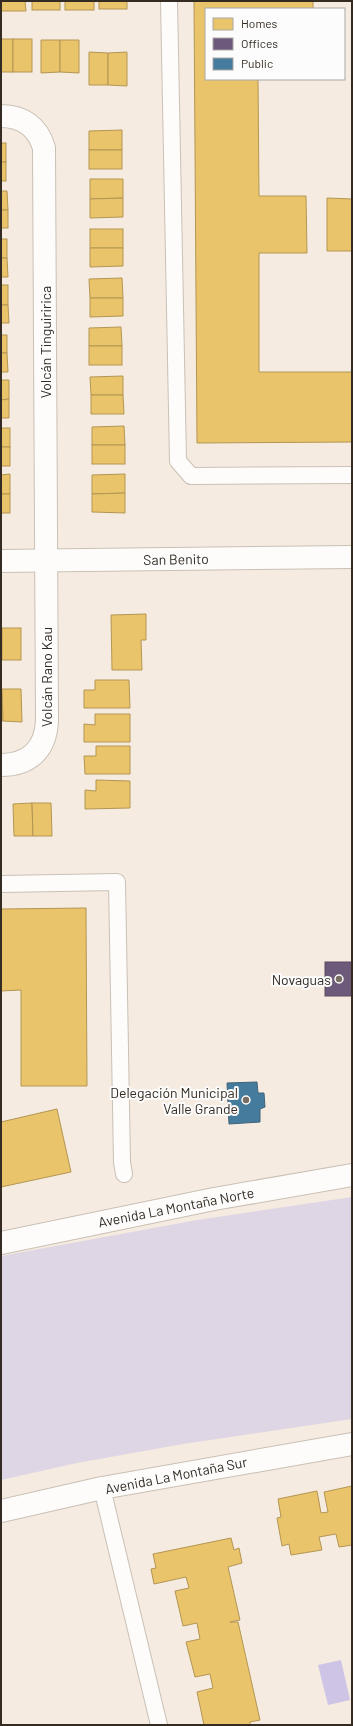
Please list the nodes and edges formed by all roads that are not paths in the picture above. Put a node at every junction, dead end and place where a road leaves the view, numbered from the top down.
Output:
1 (169, 1) edge
2 (1, 116) edge
3 (352, 475) edge
4 (352, 557) edge
5 (46, 560) junction
6 (1, 561) edge
7 (1, 765) edge
8 (1, 884) edge
9 (124, 1174) dead end
10 (352, 1175) edge
11 (1, 1243) edge
12 (352, 1444) edge
13 (102, 1488) junction
14 (1, 1511) edge
15 (159, 1725) edge

1 - 3 lane
2 - 5 street, Volcán Tinguiririca
4 - 5 street, San Benito
5 - 6 street, San Benito
5 - 7 street, Volcán Rano Kau
8 - 9 lane
10 - 11 street, Avenida La Montaña Norte
12 - 13 street, Avenida La Montaña Sur
13 - 14 street, Avenida La Montaña Sur
13 - 15 lane

